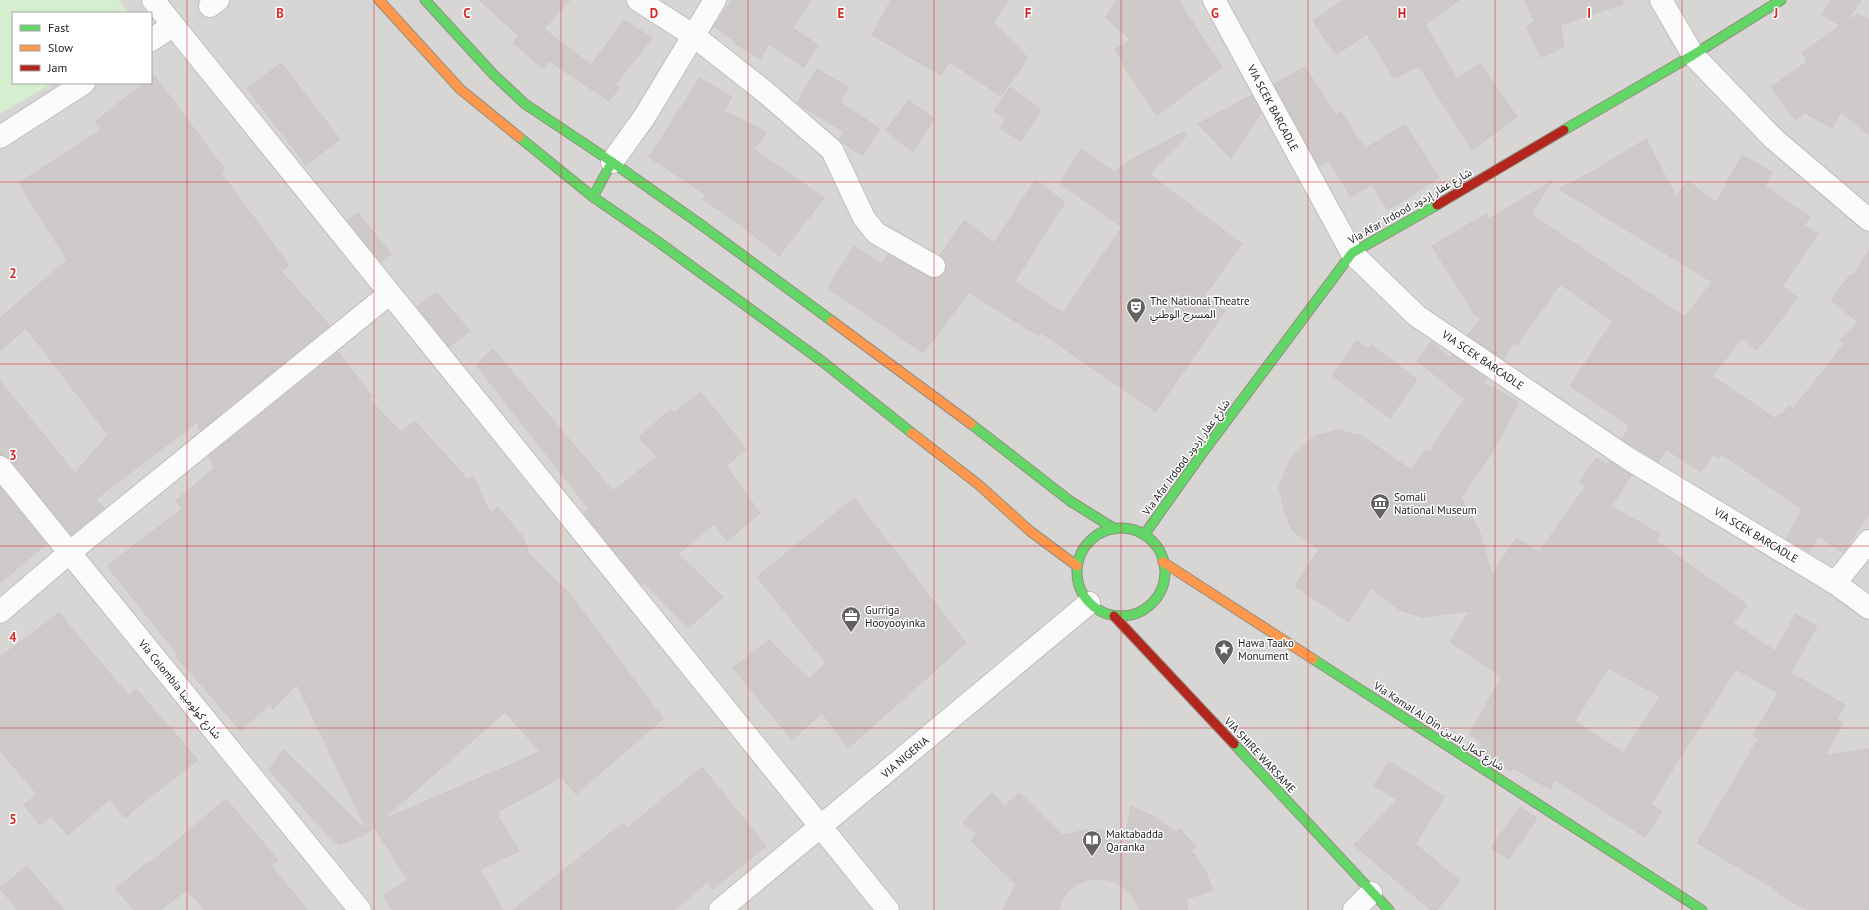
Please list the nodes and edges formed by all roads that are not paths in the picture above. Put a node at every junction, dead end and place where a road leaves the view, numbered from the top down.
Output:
1 (153, 0) edge
2 (379, 0) edge
3 (425, 0) edge
4 (638, 0) edge
5 (715, 0) edge
6 (1214, 0) edge
7 (1661, 0) edge
8 (1782, 0) edge
9 (172, 26) junction
10 (694, 36) junction
11 (152, 39) edge
12 (1693, 55) junction
13 (82, 84) edge
14 (0, 137) edge
15 (612, 162) junction
16 (593, 197) junction
17 (1869, 220) edge
18 (1352, 253) junction
19 (934, 266) dead end
20 (389, 294) junction
21 (0, 467) edge
22 (1115, 529) junction
23 (1144, 535) junction
24 (1869, 541) edge
25 (69, 553) junction
26 (1163, 562) junction
27 (1077, 566) junction
28 (1835, 583) junction
29 (1089, 603) junction
30 (1869, 608) edge
31 (0, 612) edge
32 (1114, 616) junction
33 (821, 827) junction
34 (1371, 892) junction
35 (360, 910) edge
36 (720, 910) edge
37 (888, 910) edge
38 (1354, 910) edge
39 (1389, 910) edge
40 (1702, 910) edge

1 - 9 street
2 - 16 main road
3 - 15 main road
4 - 10 street
5 - 10 street
6 - 18 street, VIA SCEK BARCADLE
7 - 12 street
8 - 12 main road, Via Afar Irdood شارع عفار إردود
9 - 11 street
9 - 20 street
10 - 15 street
10 - 19 street
12 - 17 street
12 - 18 main road, Via Afar Irdood شارع عفار إردود
13 - 14 street
15 - 16 main road
15 - 22 main road
16 - 27 main road
18 - 23 main road, Via Afar Irdood شارع عفار إردود
18 - 28 street, VIA SCEK BARCADLE
20 - 25 street
20 - 33 street
21 - 25 street, Via Colombia شارع كولومبيا
22 - 23 main road
22 - 27 main road
23 - 26 main road
24 - 28 street
25 - 31 street
25 - 35 street, Via Colombia شارع كولومبيا
26 - 32 main road
26 - 40 main road, Via Kamal Al Din شارع كمال الدين
27 - 29 main road
28 - 30 street, VIA SCEK BARCADLE
29 - 32 main road
29 - 33 street, VIA NIGERIA
32 - 34 main road, VIA SHIRE WARSAME
33 - 36 street, VIA NIGERIA
33 - 37 street
34 - 38 street
34 - 39 main road, VIA SHIRE WARSAME

